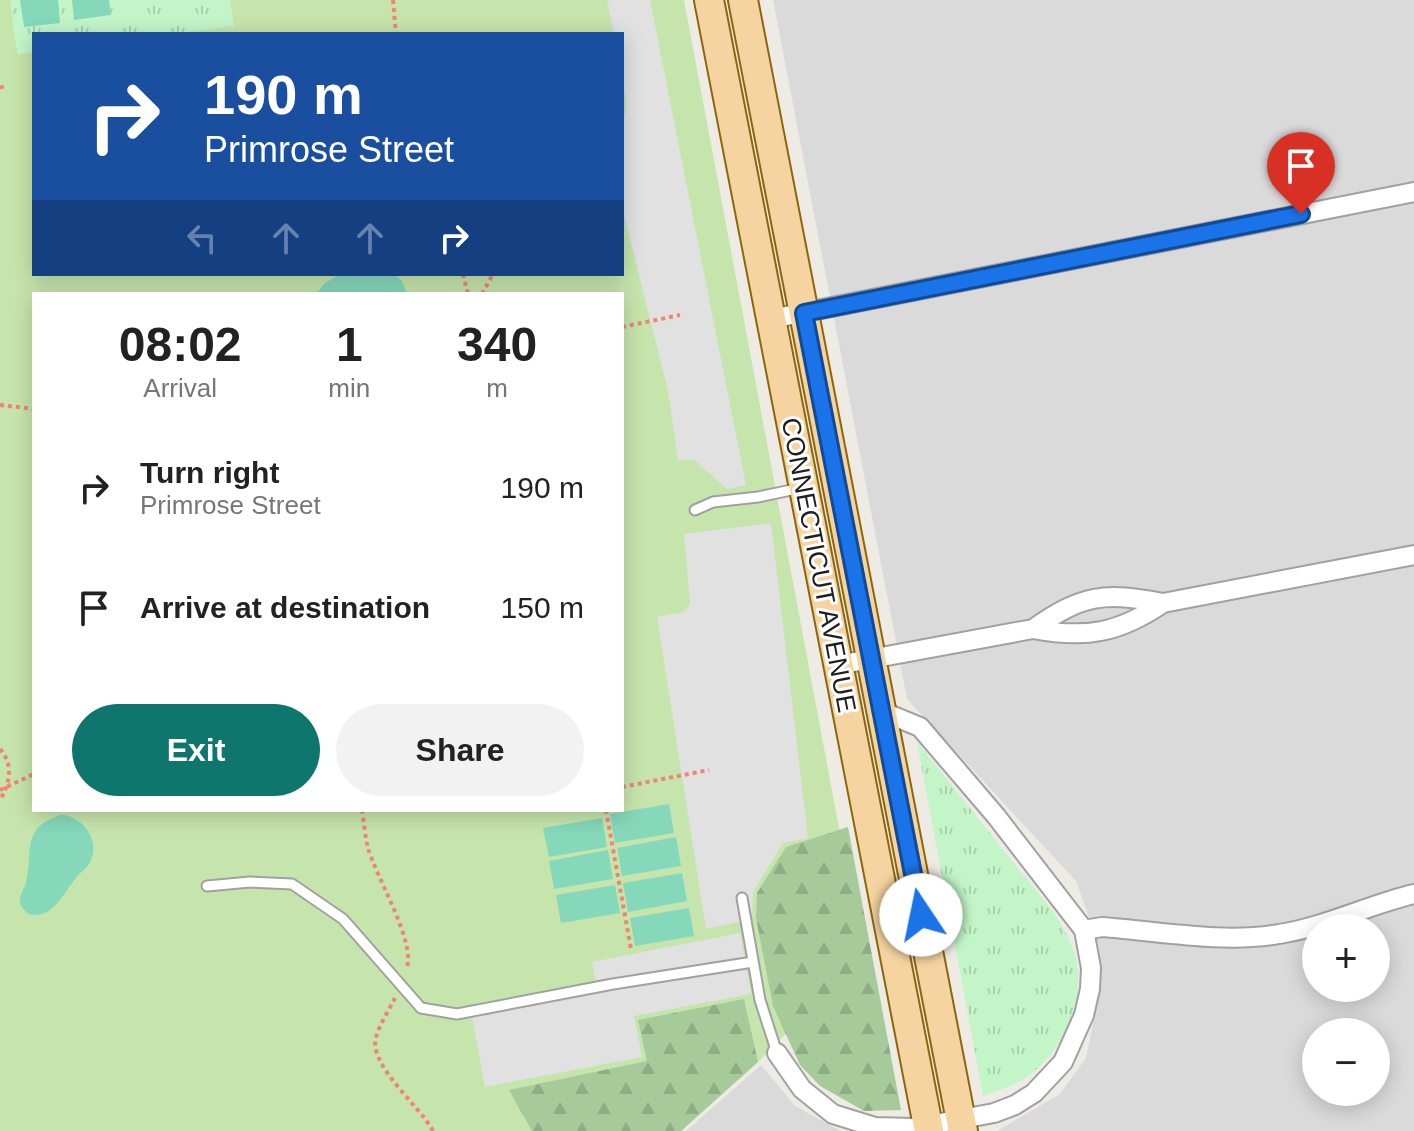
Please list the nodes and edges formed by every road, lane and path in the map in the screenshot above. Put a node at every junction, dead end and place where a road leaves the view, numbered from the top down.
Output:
1 (393, 0) edge
2 (709, 0) edge
3 (743, 0) edge
4 (396, 32) edge
5 (1414, 192) edge
6 (804, 313) junction
7 (680, 315) dead end
8 (771, 319) junction
9 (624, 327) edge
10 (0, 405) edge
11 (32, 409) edge
12 (804, 488) junction
13 (695, 510) dead end
14 (1414, 555) edge
15 (1163, 603) junction
16 (1033, 629) junction
17 (871, 659) junction
18 (838, 665) junction
19 (881, 711) junction
20 (0, 749) edge
21 (709, 770) dead end
22 (32, 775) edge
23 (624, 787) edge
24 (7, 788) junction
25 (0, 790) edge
26 (0, 800) edge
27 (606, 812) edge
28 (207, 886) dead end
29 (1414, 894) edge
30 (742, 898) dead end
31 (1084, 930) junction
32 (631, 949) dead end
33 (753, 962) junction
34 (777, 1053) joint
35 (946, 1126) edge

1 - 4 path
2 - 8 main road, CONNECTICUT AVENUE
3 - 6 main road, CONNECTICUT AVENUE
5 - 6 street
6 - 8 street
6 - 17 main road, CONNECTICUT AVENUE
7 - 9 path
8 - 12 main road, CONNECTICUT AVENUE
10 - 11 path
12 - 13 lane
12 - 18 main road, CONNECTICUT AVENUE
14 - 15 street
15 - 16 street
15 - 16 street
16 - 17 street
17 - 18 street
17 - 19 main road, CONNECTICUT AVENUE
18 - 35 main road, CONNECTICUT AVENUE
19 - 31 street
19 - 35 main road, CONNECTICUT AVENUE
20 - 24 path
21 - 23 path
22 - 24 path
24 - 25 path
24 - 26 path
27 - 32 path
28 - 33 lane
29 - 31 street
30 - 33 lane
31 - 35 street
33 - 34 lane
34 - 35 street

